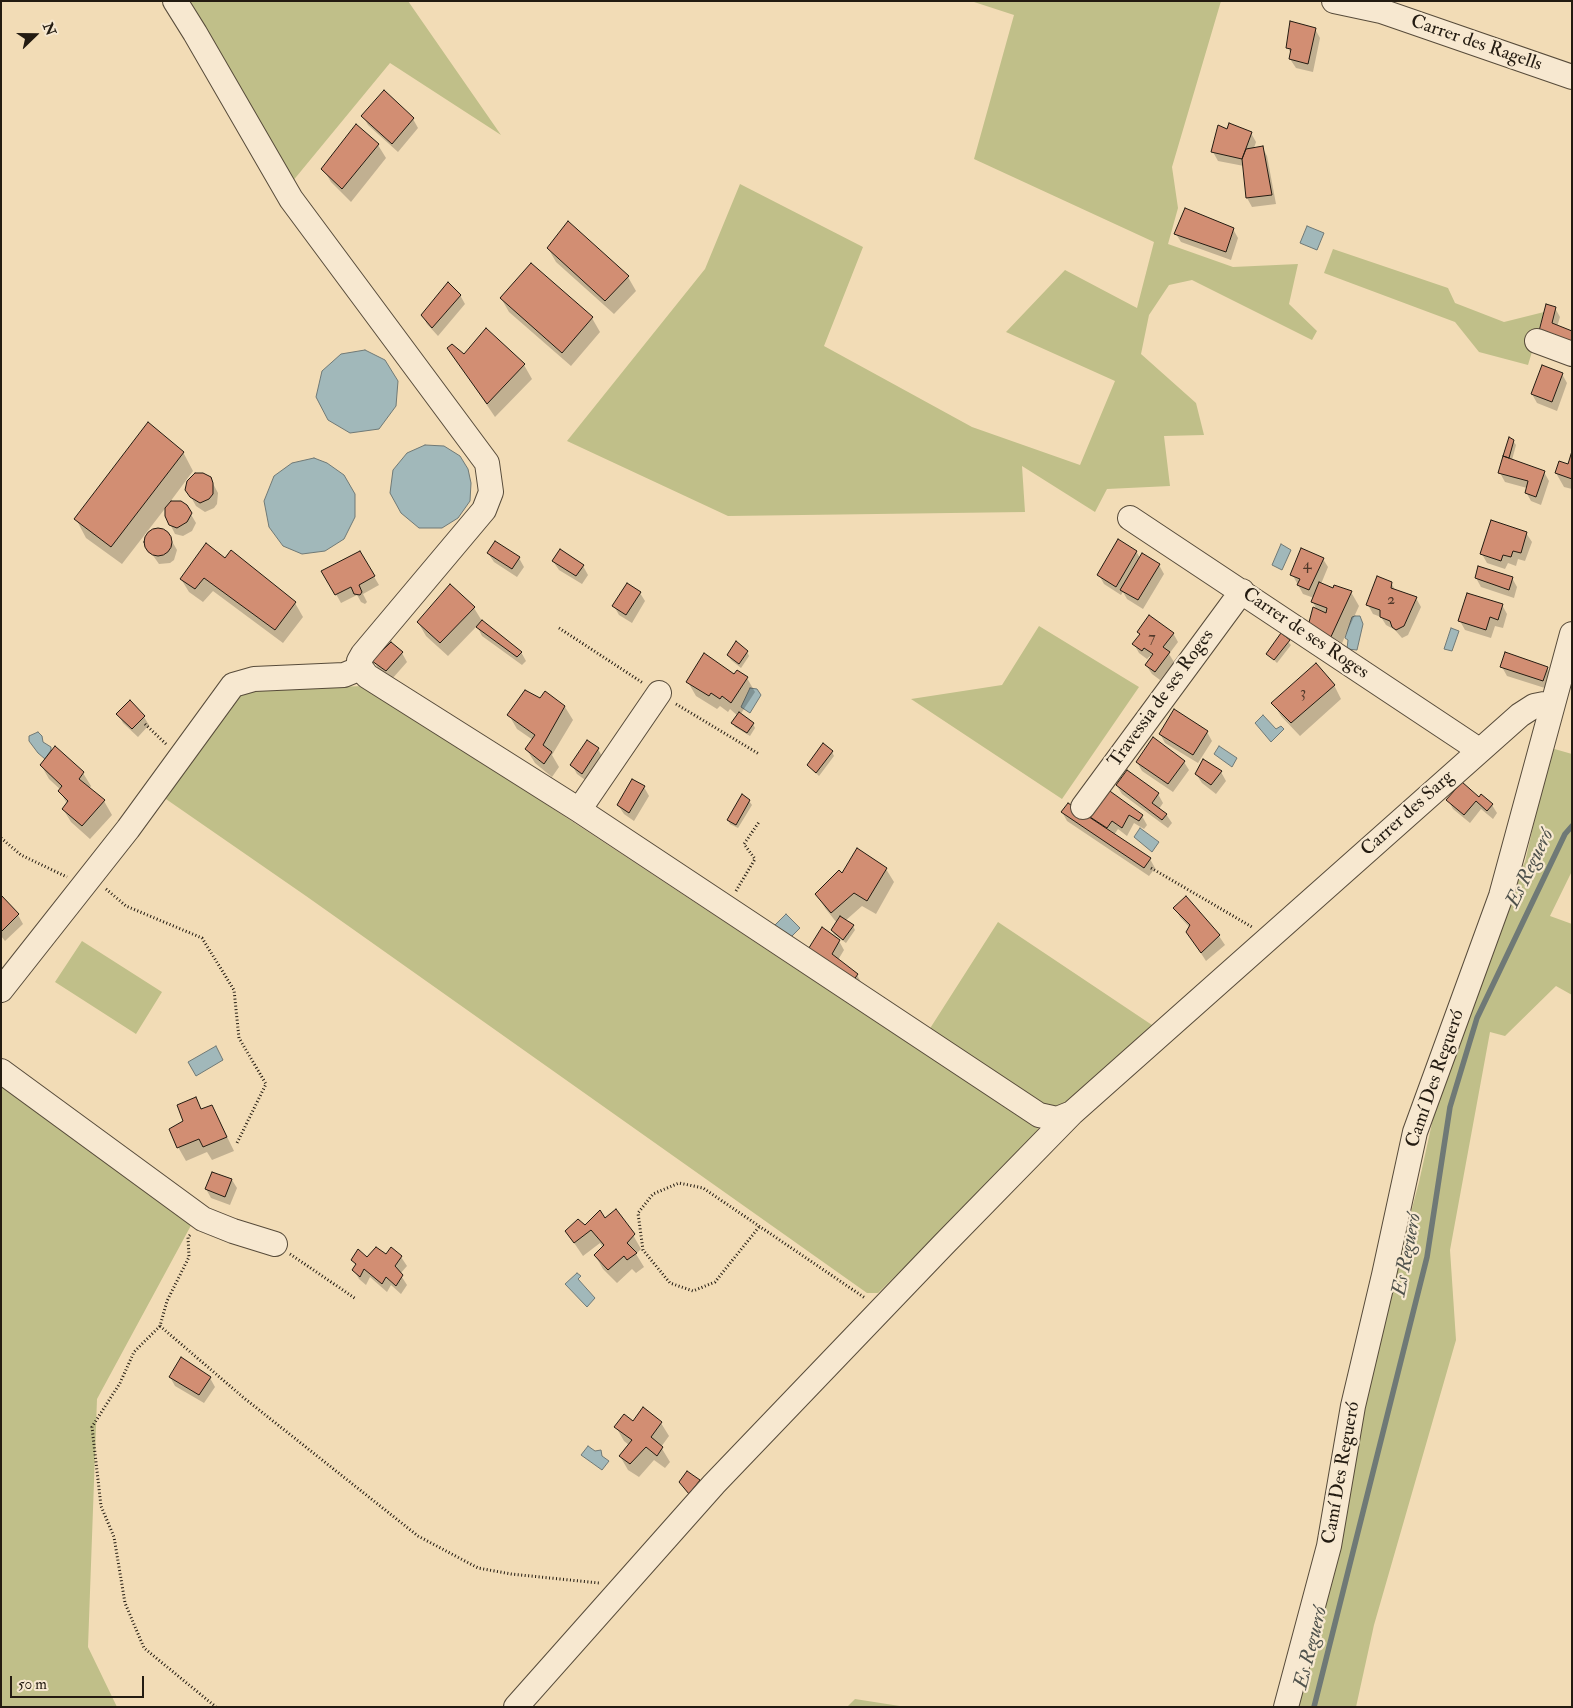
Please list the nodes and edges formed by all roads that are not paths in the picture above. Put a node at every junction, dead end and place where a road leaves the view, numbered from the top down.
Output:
1 (174, 1) edge
2 (1334, 1) edge
3 (1572, 78) edge
4 (1537, 341) dead end
5 (1572, 354) edge
6 (1130, 518) dead end
7 (1242, 591) junction
8 (1572, 634) edge
9 (361, 668) junction
10 (659, 693) dead end
11 (1552, 705) junction
12 (1479, 750) junction
13 (1082, 807) dead end
14 (579, 810) junction
15 (1, 990) edge
16 (1, 1071) edge
17 (1072, 1113) junction
18 (275, 1244) road end
19 (516, 1707) edge
20 (1286, 1707) edge

1 - 9 street
2 - 3 street, Carrer des Ragells
4 - 5 street
6 - 7 street, Carrer de ses Roges
7 - 12 street, Carrer de ses Roges
7 - 13 street, Travessia de ses Roges
8 - 11 street, Camí Des Regueró
9 - 14 street
9 - 15 street
10 - 14 street
11 - 12 street, Carrer des Sarg
11 - 20 street, Camí Des Regueró
12 - 17 street, Carrer des Sarg
14 - 17 street
16 - 18 street
17 - 19 street, Carrer des Sarg

